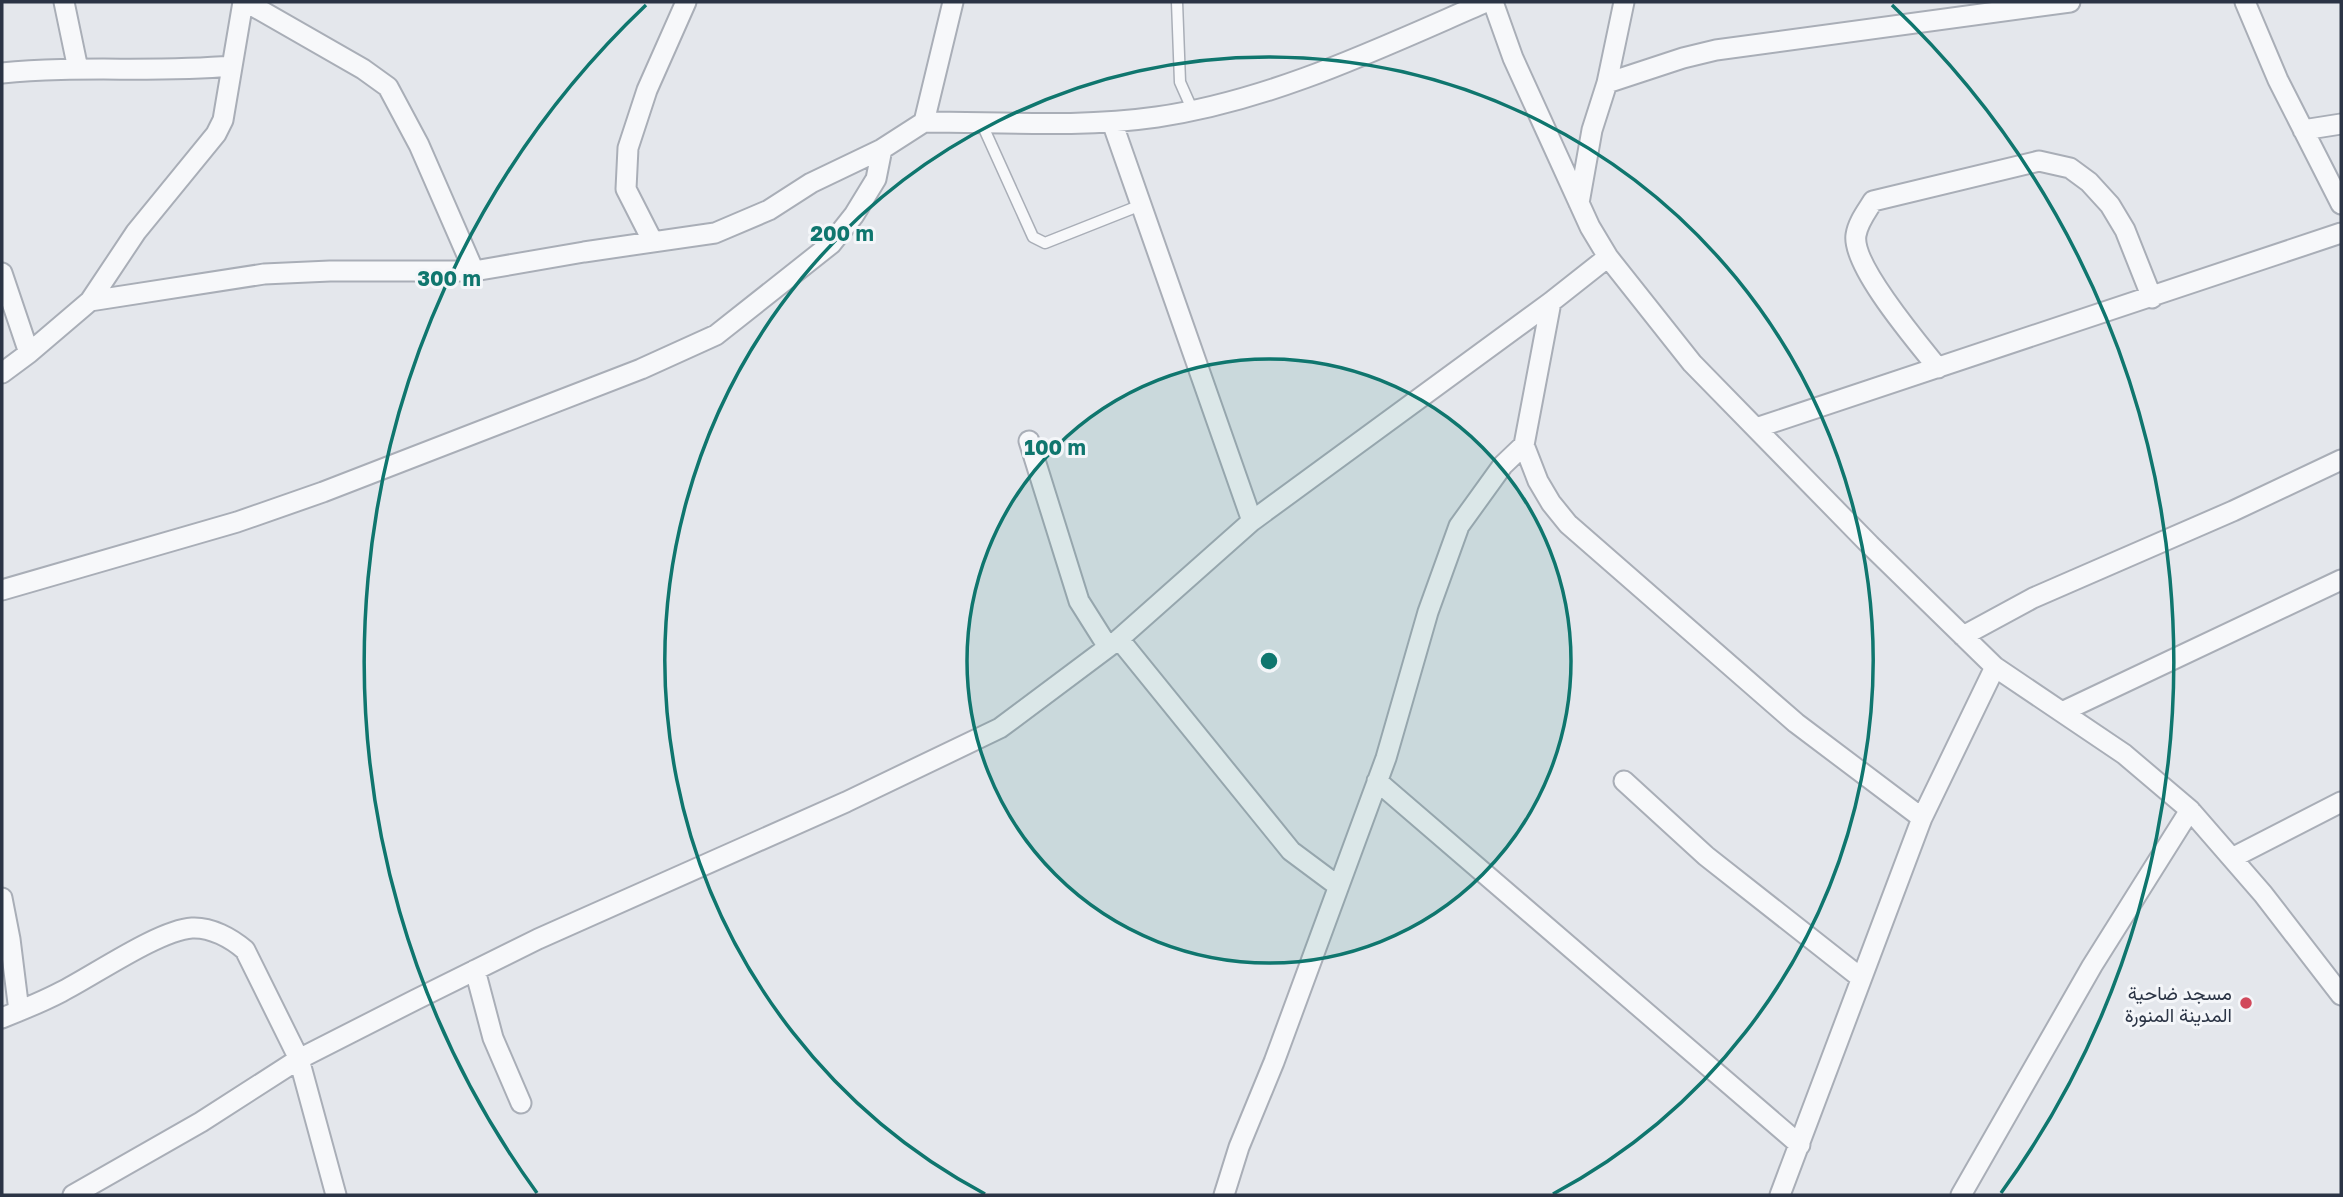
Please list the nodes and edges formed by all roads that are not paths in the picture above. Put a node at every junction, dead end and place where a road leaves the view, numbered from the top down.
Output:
1 (65, 2) edge
2 (245, 2) edge
3 (686, 2) edge
4 (953, 2) edge
5 (1177, 2) edge
6 (1486, 2) edge
7 (1493, 2) edge
8 (1624, 2) edge
9 (2070, 2) edge
10 (2245, 2) edge
11 (231, 66) junction
12 (78, 69) junction
13 (2, 73) edge
14 (1607, 83) junction
15 (1192, 109) junction
16 (924, 122) junction
17 (980, 122) junction
18 (1112, 122) junction
19 (2341, 124) edge
20 (2303, 130) junction
21 (882, 149) junction
22 (1579, 202) junction
23 (2341, 204) edge
24 (1141, 205) junction
25 (2341, 233) edge
26 (653, 242) junction
27 (1608, 257) junction
28 (474, 271) junction
29 (2, 273) edge
30 (2152, 298) junction
31 (90, 301) junction
32 (1551, 302) junction
33 (29, 353) junction
34 (1938, 368) junction
35 (2, 373) edge
36 (1756, 429) junction
37 (1029, 441) dead end
38 (1524, 444) junction
39 (2341, 460) edge
40 (1252, 521) junction
41 (2341, 580) edge
42 (2, 590) edge
43 (1963, 636) junction
44 (1113, 643) junction
45 (1995, 667) junction
46 (2064, 712) junction
47 (1624, 780) dead end
48 (1377, 781) junction
49 (2341, 802) edge
50 (2190, 810) junction
51 (1922, 818) junction
52 (2232, 858) junction
53 (1338, 886) junction
54 (2, 898) edge
55 (475, 970) junction
56 (1861, 978) junction
57 (2341, 995) edge
58 (10, 1015) edge
59 (299, 1059) junction
60 (522, 1103) dead end
61 (1800, 1145) junction
62 (73, 1195) edge
63 (336, 1195) edge
64 (1224, 1195) edge
65 (1780, 1195) edge
66 (1961, 1195) edge

1 - 12 street
2 - 11 street
2 - 28 street
3 - 26 street
4 - 16 street
5 - 15 lane
6 - 15 street
7 - 22 street
8 - 14 street
9 - 14 street
10 - 20 street
11 - 12 street
11 - 31 street
12 - 13 street
14 - 22 street
15 - 18 street
16 - 17 street
16 - 21 street
17 - 18 street
17 - 24 lane
18 - 24 street
19 - 20 street
20 - 23 street
21 - 26 street
21 - 42 street
22 - 27 street
24 - 40 street
25 - 30 street
26 - 28 street
27 - 32 street
27 - 36 street
28 - 31 street
29 - 33 street
30 - 34 street
30 - 34 street
31 - 33 street
32 - 38 street
32 - 40 street
33 - 35 street
34 - 36 street
36 - 43 street
37 - 44 street
38 - 48 street
38 - 51 street
39 - 43 street
40 - 44 street
41 - 46 street
43 - 45 street
44 - 53 street
44 - 55 street
45 - 46 street
45 - 51 street
46 - 50 street
47 - 56 street
48 - 53 street
48 - 61 street
49 - 52 street
50 - 52 street
50 - 66 street
51 - 56 street
52 - 57 street
53 - 64 street
54 - 58 street
55 - 59 street
55 - 60 street
56 - 61 street
58 - 59 street
59 - 62 street
59 - 63 street
61 - 65 street

